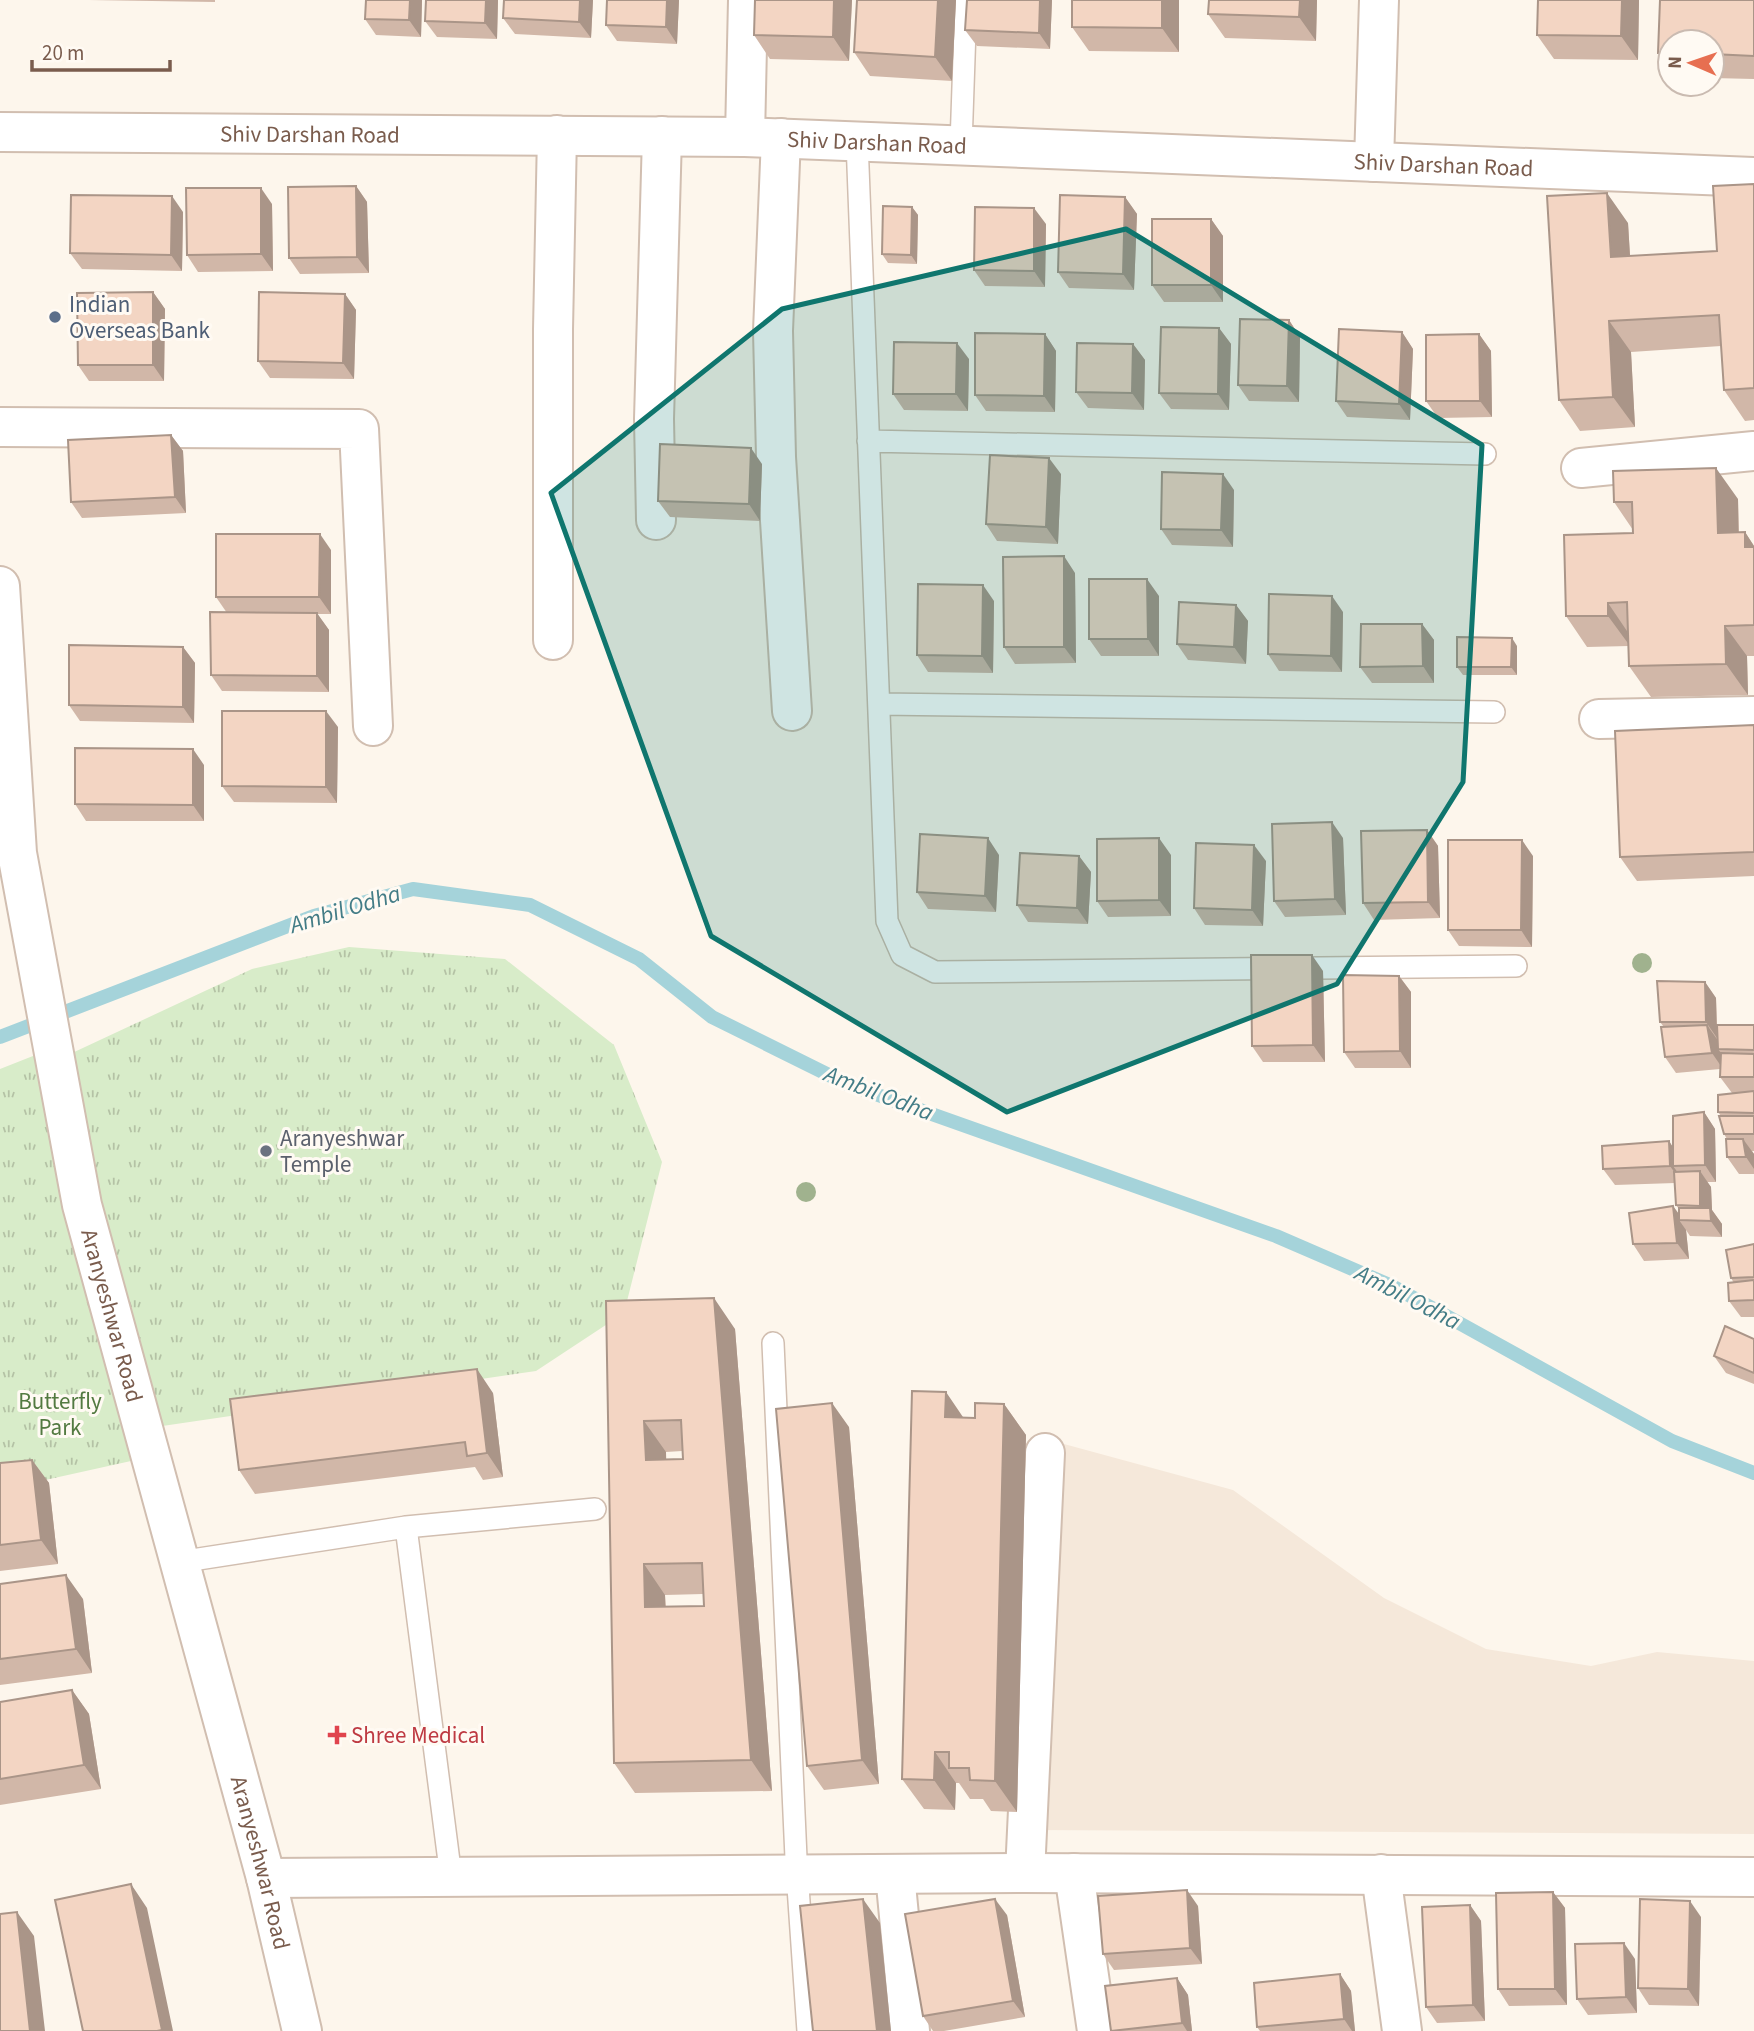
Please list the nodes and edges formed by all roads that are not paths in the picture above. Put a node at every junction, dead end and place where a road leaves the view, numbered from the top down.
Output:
1 (748, 0) edge
2 (966, 0) edge
3 (1380, 0) edge
4 (0, 132) edge
5 (557, 135) junction
6 (662, 136) junction
7 (763, 137) junction
8 (857, 141) junction
9 (961, 145) junction
10 (1374, 162) junction
11 (1754, 177) edge
12 (0, 427) edge
13 (869, 441) junction
14 (1754, 451) edge
15 (1485, 454) dead end
16 (1581, 468) dead end
17 (656, 520) edge
18 (0, 586) edge
19 (0, 592) edge
20 (554, 640) dead end
21 (878, 704) junction
22 (792, 711) dead end
23 (1494, 712) dead end
24 (1754, 716) edge
25 (1600, 719) dead end
26 (373, 726) dead end
27 (1516, 967) dead end
28 (773, 1343) dead end
29 (1045, 1453) dead end
30 (595, 1509) dead end
31 (406, 1527) junction
32 (179, 1562) junction
33 (1025, 1873) junction
34 (1074, 1873) junction
35 (895, 1874) junction
36 (1381, 1874) junction
37 (798, 1875) junction
38 (451, 1877) junction
39 (1754, 1877) edge
40 (266, 1878) junction
41 (302, 2031) edge
42 (808, 2031) edge
43 (910, 2031) edge
44 (1097, 2031) edge
45 (1402, 2031) edge

1 - 7 street
2 - 9 lane
3 - 10 street
4 - 5 street, Shiv Darshan Road
5 - 6 street, Shiv Darshan Road
5 - 20 street
6 - 7 street, Shiv Darshan Road
6 - 17 street
7 - 8 street, Shiv Darshan Road
7 - 22 street
8 - 9 street, Shiv Darshan Road
8 - 13 lane
9 - 10 street, Shiv Darshan Road
10 - 11 street, Shiv Darshan Road
12 - 26 street
13 - 15 lane
13 - 21 lane
14 - 16 street
18 - 19 street, Aranyeshwar Road
19 - 32 street, Aranyeshwar Road
21 - 23 lane
21 - 27 lane
24 - 25 street
28 - 37 lane
29 - 33 street
30 - 31 lane
31 - 32 lane
31 - 38 lane
32 - 40 street, Aranyeshwar Road
33 - 34 street
33 - 35 street
34 - 36 street
34 - 44 street
35 - 37 street
35 - 43 street
36 - 39 street
36 - 45 street
37 - 38 street
37 - 42 lane
38 - 40 street
40 - 41 street, Aranyeshwar Road

